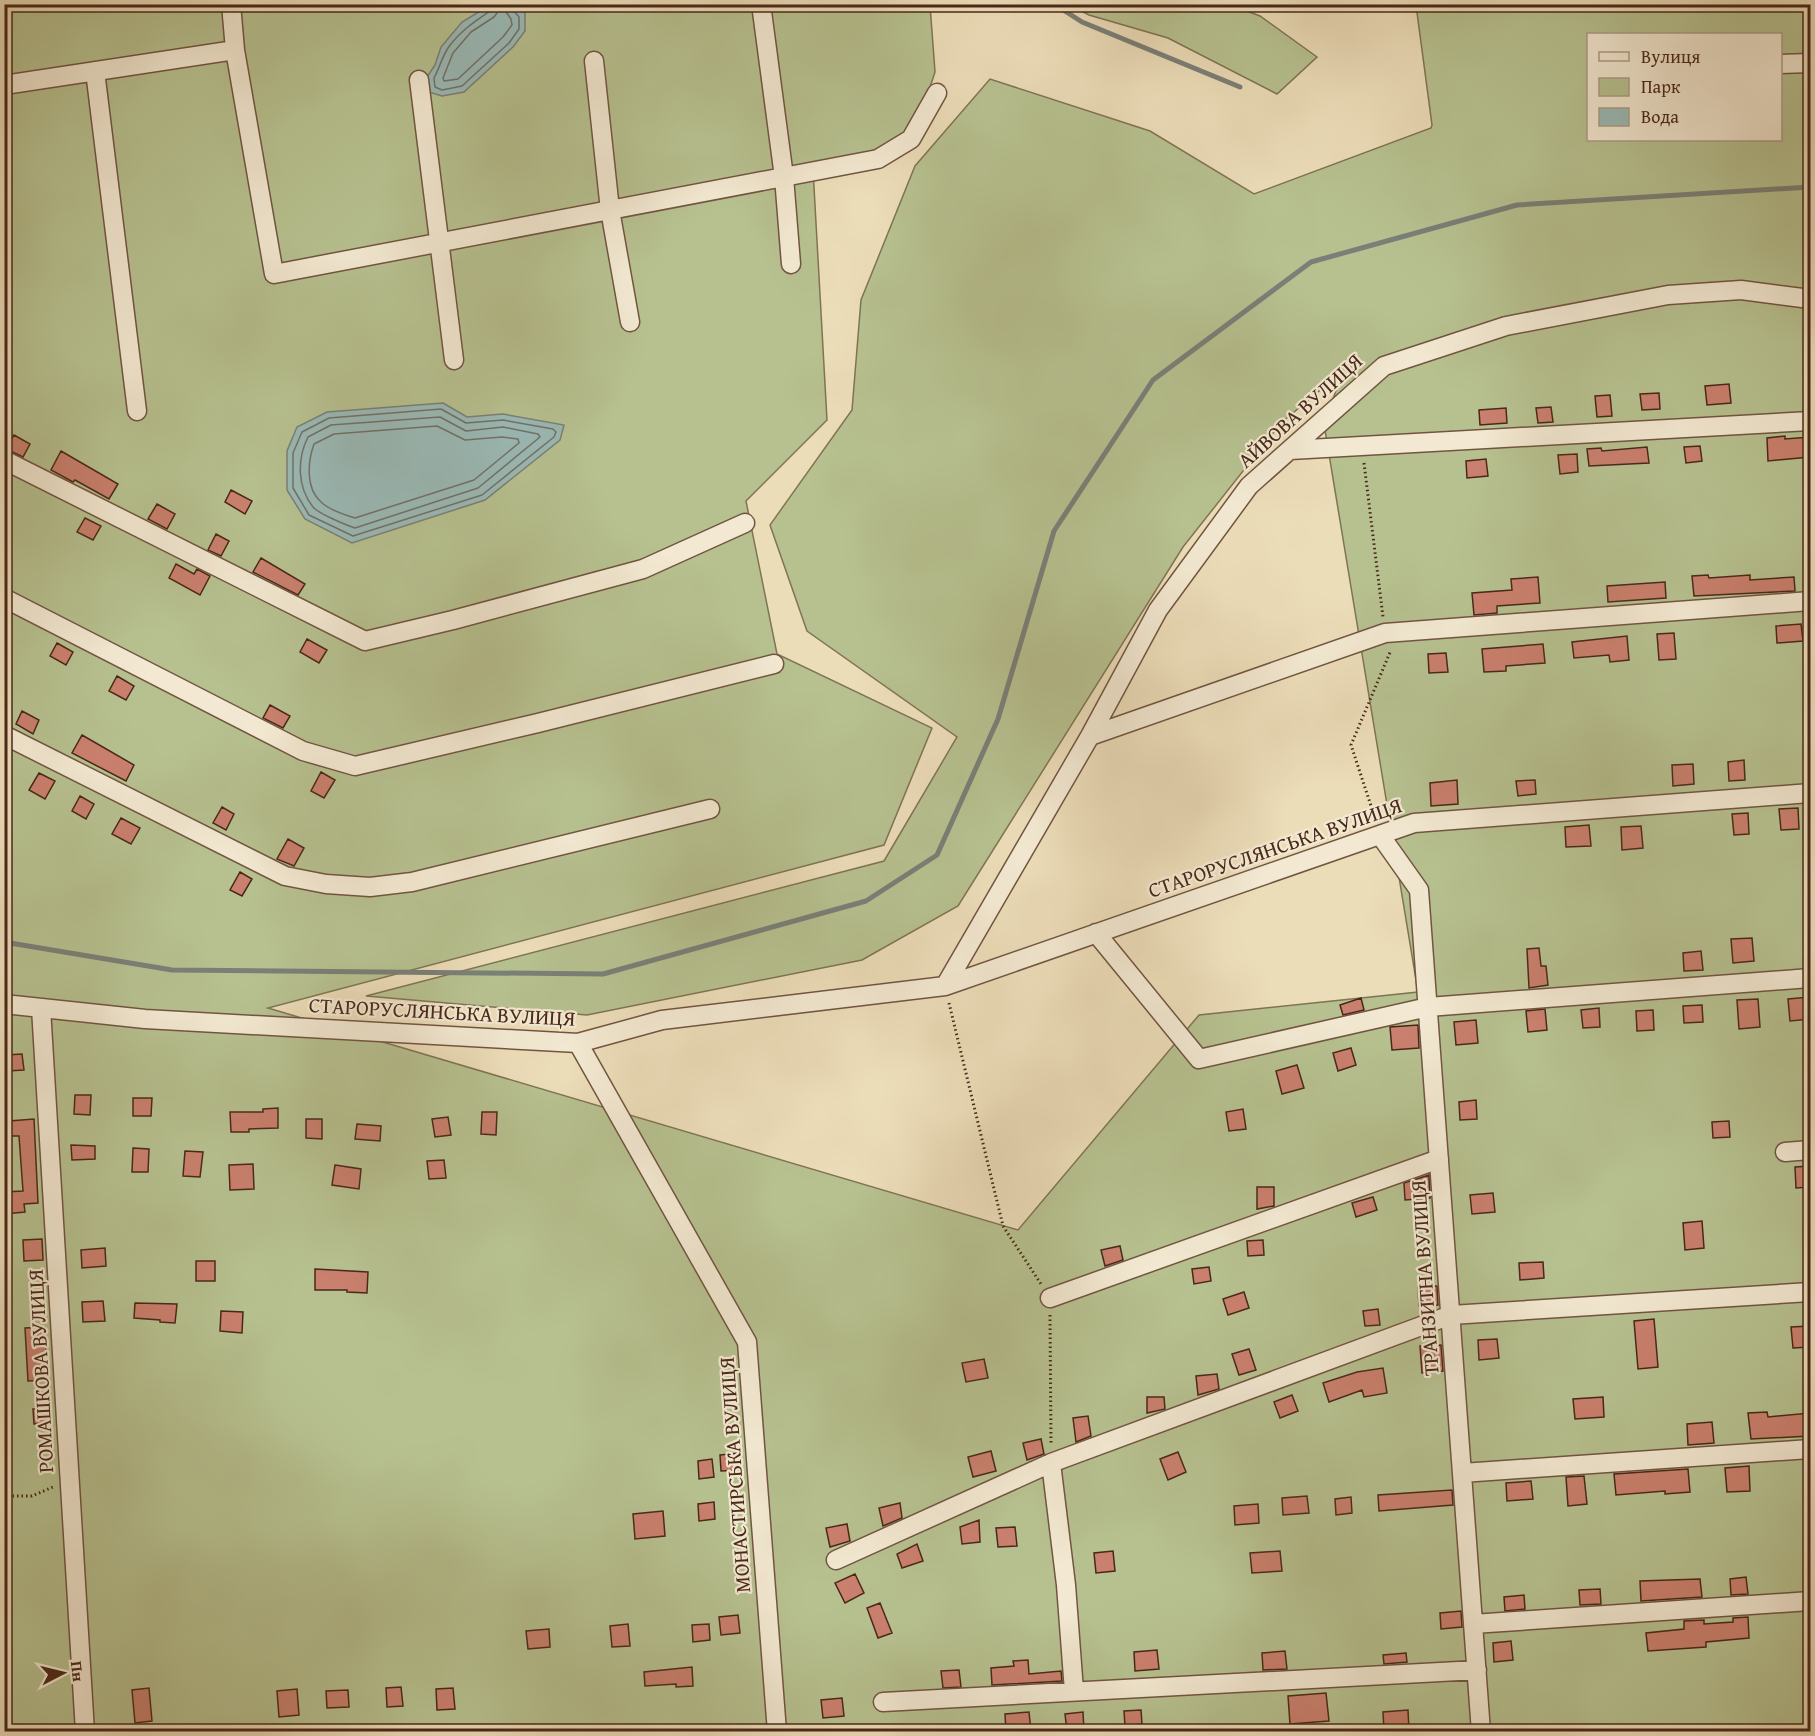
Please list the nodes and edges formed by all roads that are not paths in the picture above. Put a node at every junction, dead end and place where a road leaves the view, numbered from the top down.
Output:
1 (231, 4) edge
2 (760, 4) edge
3 (235, 50) junction
4 (594, 61) dead end
5 (1810, 63) edge
6 (1782, 64) edge
7 (95, 72) junction
8 (419, 80) dead end
9 (4, 85) edge
10 (937, 93) dead end
11 (784, 177) junction
12 (610, 210) junction
13 (439, 243) junction
14 (791, 264) dead end
15 (1810, 299) edge
16 (630, 322) dead end
17 (454, 360) dead end
18 (137, 411) dead end
19 (1810, 421) edge
20 (1290, 450) junction
21 (4, 460) edge
22 (745, 523) dead end
23 (4, 598) edge
24 (1810, 602) edge
25 (774, 664) dead end
26 (4, 735) edge
27 (1090, 736) junction
28 (1810, 793) edge
29 (710, 809) dead end
30 (1380, 835) junction
31 (1096, 933) junction
32 (1810, 978) edge
33 (945, 986) junction
34 (4, 1004) edge
35 (1428, 1007) junction
36 (41, 1008) junction
37 (578, 1043) junction
38 (1810, 1150) edge
39 (1785, 1152) dead end
40 (1439, 1159) junction
41 (1810, 1292) edge
42 (1050, 1298) road end
43 (1451, 1315) junction
44 (1810, 1449) edge
45 (1052, 1463) junction
46 (1462, 1473) junction
47 (836, 1560) dead end
48 (1810, 1601) edge
49 (1473, 1624) junction
50 (1477, 1670) junction
51 (1074, 1691) junction
52 (883, 1701) dead end
53 (85, 1731) edge
54 (777, 1731) edge
55 (1481, 1731) edge

1 - 3 street
2 - 11 street
3 - 7 street
3 - 13 street
4 - 12 street
5 - 6 street
7 - 9 street
7 - 18 street
8 - 13 street
10 - 11 street
11 - 12 street
11 - 14 street
12 - 13 street
12 - 16 street
13 - 17 street
15 - 20 street, АЙВОВА ВУЛИЦЯ
19 - 20 street
20 - 27 street, АЙВОВА ВУЛИЦЯ
21 - 22 street
23 - 25 street
24 - 27 street
26 - 29 street
27 - 33 street
28 - 30 street, СТАРОРУСЛЯНСЬКА ВУЛИЦЯ
30 - 31 street, СТАРОРУСЛЯНСЬКА ВУЛИЦЯ
30 - 35 street, ТРАНЗИТНА ВУЛИЦЯ
31 - 33 street, СТАРОРУСЛЯНСЬКА ВУЛИЦЯ
31 - 35 street
32 - 35 street
33 - 37 street, СТАРОРУСЛЯНСЬКА ВУЛИЦЯ
34 - 36 street, СТАРОРУСЛЯНСЬКА ВУЛИЦЯ
35 - 40 street, ТРАНЗИТНА ВУЛИЦЯ
36 - 37 street, СТАРОРУСЛЯНСЬКА ВУЛИЦЯ
36 - 53 street, РОМАШКОВА ВУЛИЦЯ
37 - 54 street, МОНАСТИРСЬКА ВУЛИЦЯ
38 - 39 street
40 - 42 street
40 - 43 street, ТРАНЗИТНА ВУЛИЦЯ
41 - 43 street
43 - 45 street
43 - 46 street, ТРАНЗИТНА ВУЛИЦЯ
44 - 46 street
45 - 47 street
45 - 51 street
46 - 49 street, ТРАНЗИТНА ВУЛИЦЯ
48 - 49 street
49 - 50 street, ТРАНЗИТНА ВУЛИЦЯ
50 - 51 street
50 - 55 street, ТРАНЗИТНА ВУЛИЦЯ
51 - 52 street

